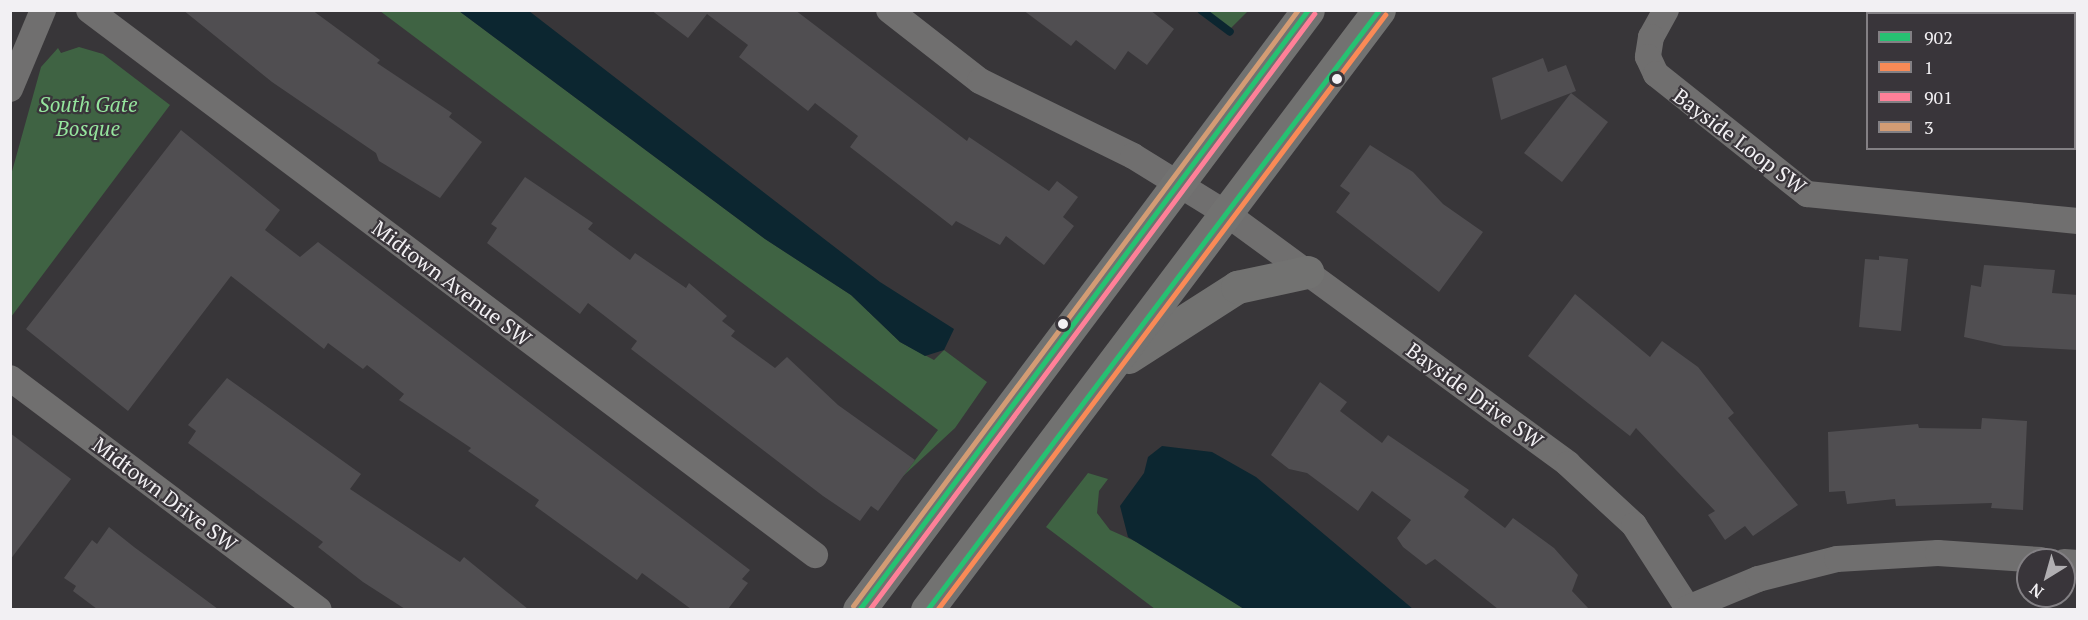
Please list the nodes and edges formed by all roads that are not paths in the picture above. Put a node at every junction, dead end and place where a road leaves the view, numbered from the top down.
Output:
1 (43, 10) edge
2 (88, 10) edge
3 (889, 10) edge
4 (1308, 10) edge
5 (1379, 10) edge
6 (1666, 10) edge
7 (10, 89) edge
8 (1179, 185) junction
9 (1227, 214) junction
10 (2078, 221) edge
11 (1307, 272) junction
12 (1104, 373) junction
13 (10, 378) edge
14 (815, 555) dead end
15 (2016, 558) edge
16 (319, 609) edge
17 (859, 609) edge
18 (927, 609) edge
19 (1689, 609) edge

1 - 7 street
2 - 14 street, Midtown Avenue SW
3 - 8 street, Bayside Drive SW
4 - 8 main road
5 - 9 main road
6 - 10 street, Bayside Loop SW
8 - 9 street, Bayside Drive SW
8 - 17 main road
9 - 11 street, Bayside Drive SW
9 - 12 main road
11 - 12 main road
11 - 19 street, Bayside Drive SW
12 - 18 main road
13 - 16 street, Midtown Drive SW
15 - 19 street

